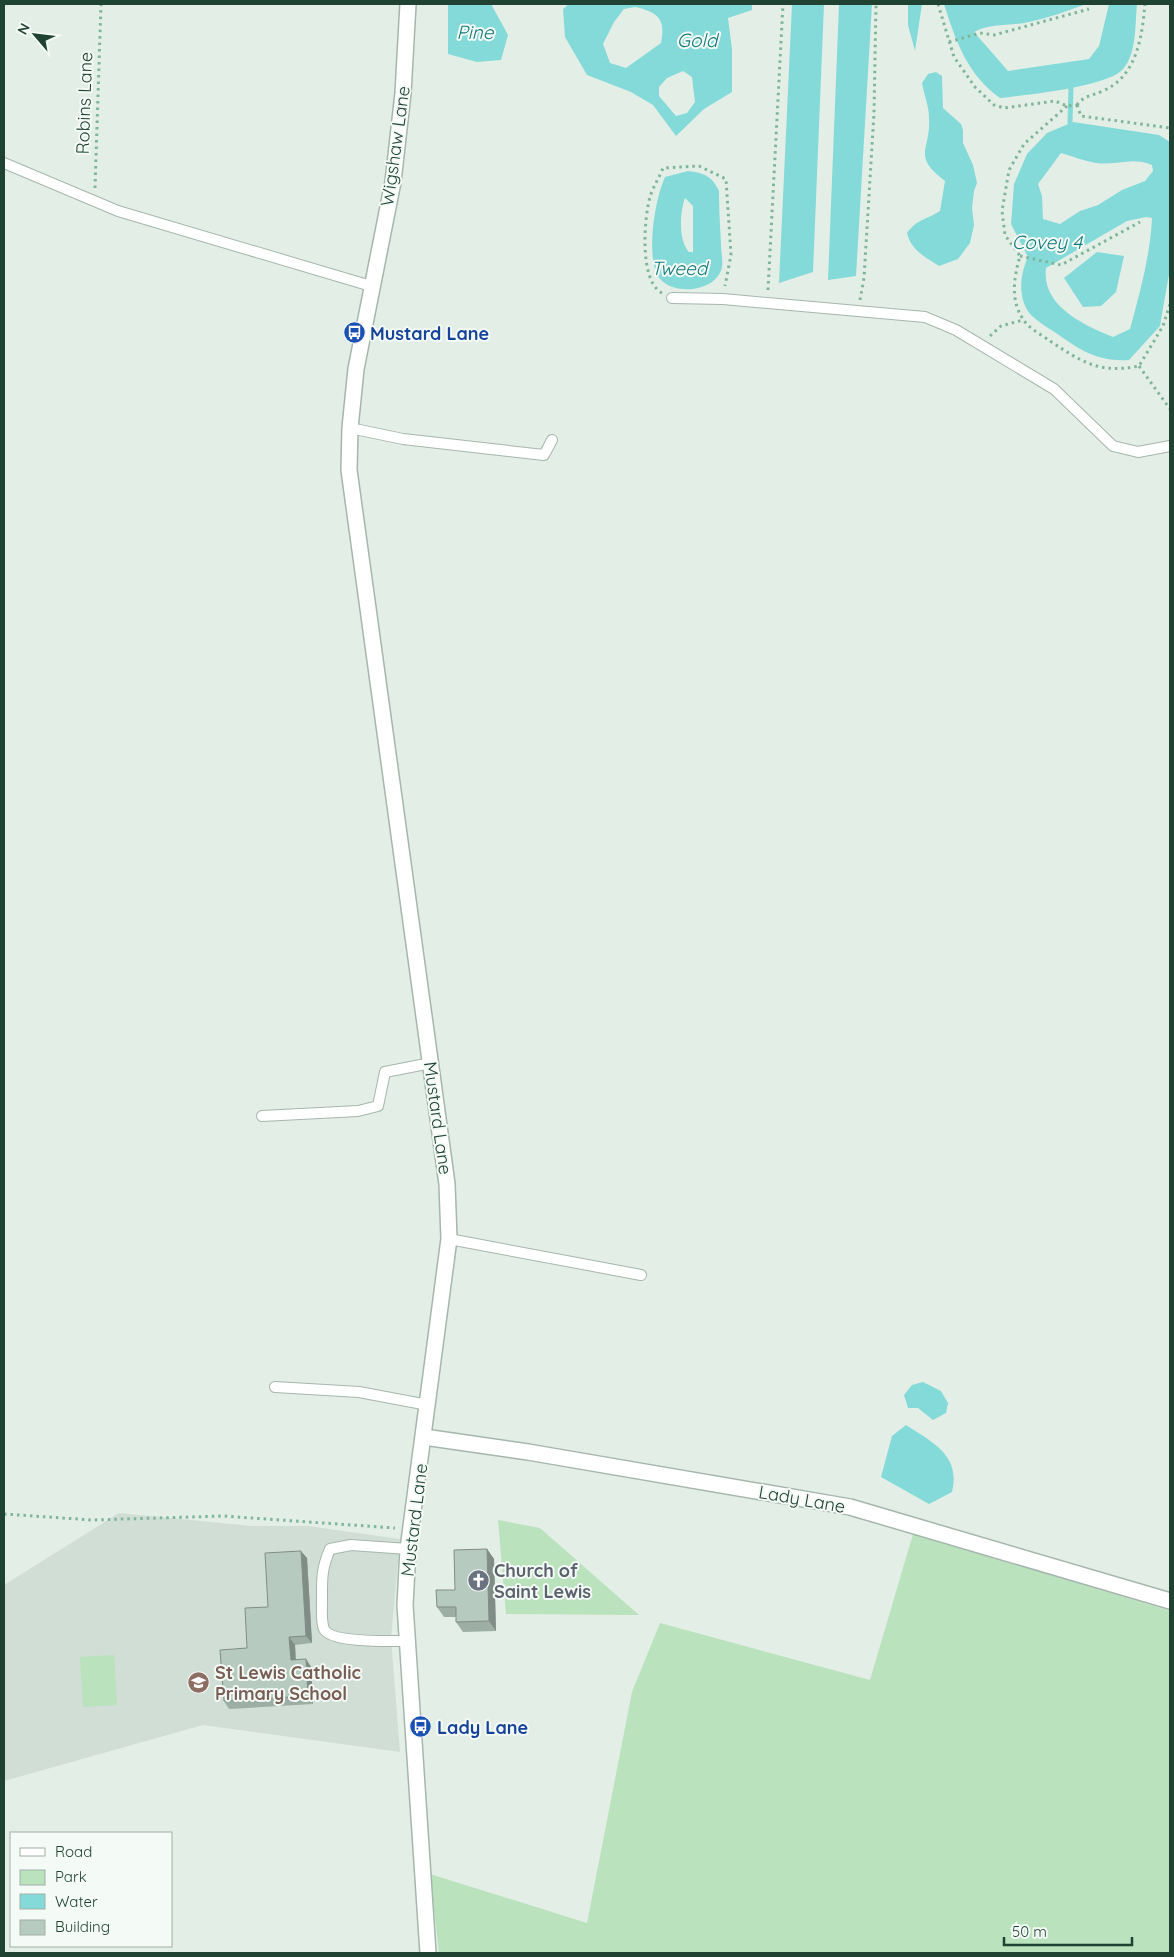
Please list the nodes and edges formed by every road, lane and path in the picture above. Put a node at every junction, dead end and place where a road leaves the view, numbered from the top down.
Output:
1 (102, 4) edge
2 (408, 4) edge
3 (783, 4) edge
4 (876, 4) edge
5 (938, 4) edge
6 (1145, 4) edge
7 (1089, 9) dead end
8 (950, 42) junction
9 (1077, 105) junction
10 (1067, 106) junction
11 (1170, 128) edge
12 (4, 163) edge
13 (94, 203) junction
14 (1140, 222) dead end
15 (1020, 256) junction
16 (371, 286) junction
17 (672, 298) joint
18 (723, 299) junction
19 (767, 303) junction
20 (1170, 304) edge
21 (858, 311) junction
22 (1023, 320) junction
23 (981, 344) junction
24 (1139, 366) junction
25 (1170, 409) edge
26 (350, 428) junction
27 (552, 440) dead end
28 (1170, 446) edge
29 (431, 1063) junction
30 (262, 1116) dead end
31 (449, 1239) junction
32 (641, 1275) dead end
33 (275, 1387) dead end
34 (428, 1405) junction
35 (424, 1437) junction
36 (4, 1514) edge
37 (411, 1529) junction
38 (408, 1549) junction
39 (1170, 1601) edge
40 (407, 1641) junction
41 (428, 1953) edge

1 - 13 path, Robins Lane
2 - 16 street, Wigshaw Lane
3 - 19 path
4 - 21 path
5 - 8 path
6 - 9 path
7 - 8 path
8 - 10 path
9 - 10 path
9 - 11 path
10 - 15 path
12 - 13 lane
13 - 16 lane
14 - 15 path
15 - 22 path
16 - 26 street, Mustard Lane
17 - 18 lane
17 - 18 path
18 - 19 lane
19 - 21 lane
20 - 24 path
21 - 23 lane
22 - 23 path
22 - 24 path
23 - 28 lane
24 - 25 path
26 - 27 lane
26 - 29 street, Mustard Lane
29 - 30 lane
29 - 31 street, Mustard Lane
31 - 32 lane
31 - 34 street, Mustard Lane
33 - 34 lane
34 - 35 street, Mustard Lane
35 - 37 street, Mustard Lane
35 - 39 street, Lady Lane
36 - 37 path
37 - 38 street, Mustard Lane
38 - 40 street, Mustard Lane
38 - 40 lane
40 - 41 street, Mustard Lane

